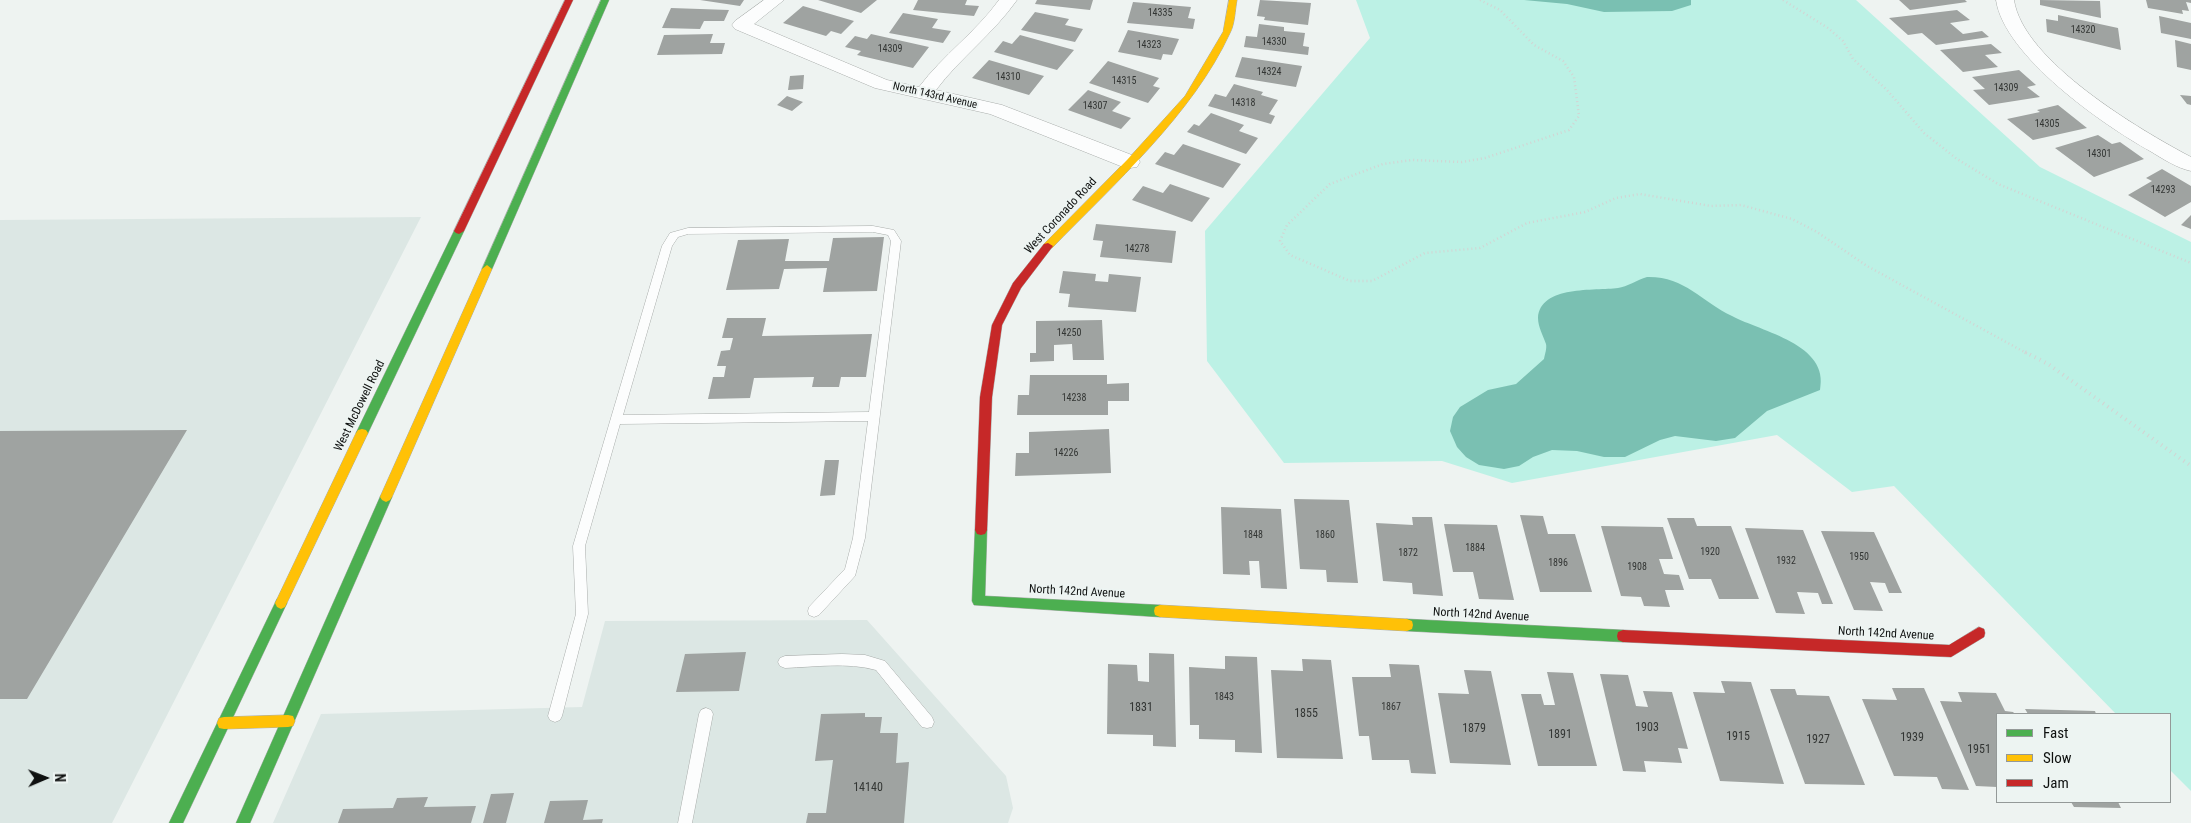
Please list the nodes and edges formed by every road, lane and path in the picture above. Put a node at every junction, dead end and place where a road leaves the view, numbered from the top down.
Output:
1 (569, 0) edge
2 (606, 0) edge
3 (774, 0) edge
4 (1008, 0) edge
5 (1233, 0) edge
6 (1480, 0) edge
7 (1783, 0) edge
8 (2005, 0) edge
9 (923, 94) junction
10 (2186, 156) edge
11 (1130, 162) junction
12 (2191, 263) edge
13 (875, 416) junction
14 (616, 420) junction
15 (2191, 466) edge
16 (978, 601) joint
17 (814, 612) dead end
18 (1978, 633) dead end
19 (785, 662) dead end
20 (706, 714) dead end
21 (556, 716) dead end
22 (288, 721) junction
23 (927, 722) dead end
24 (224, 723) junction
25 (176, 823) edge
26 (243, 823) edge
27 (685, 823) edge

1 - 24 main road, West McDowell Road
2 - 22 main road
3 - 9 street, North 143rd Avenue
4 - 9 street
5 - 11 main road, West Coronado Road
6 - 15 path
7 - 12 path
8 - 10 street
9 - 11 street, North 143rd Avenue
11 - 16 main road, West Coronado Road
13 - 14 lane
13 - 14 lane
13 - 17 lane
14 - 21 lane
16 - 18 main road, North 142nd Avenue
19 - 23 lane
20 - 27 lane
22 - 24 main road
22 - 26 main road
24 - 25 main road, West McDowell Road

